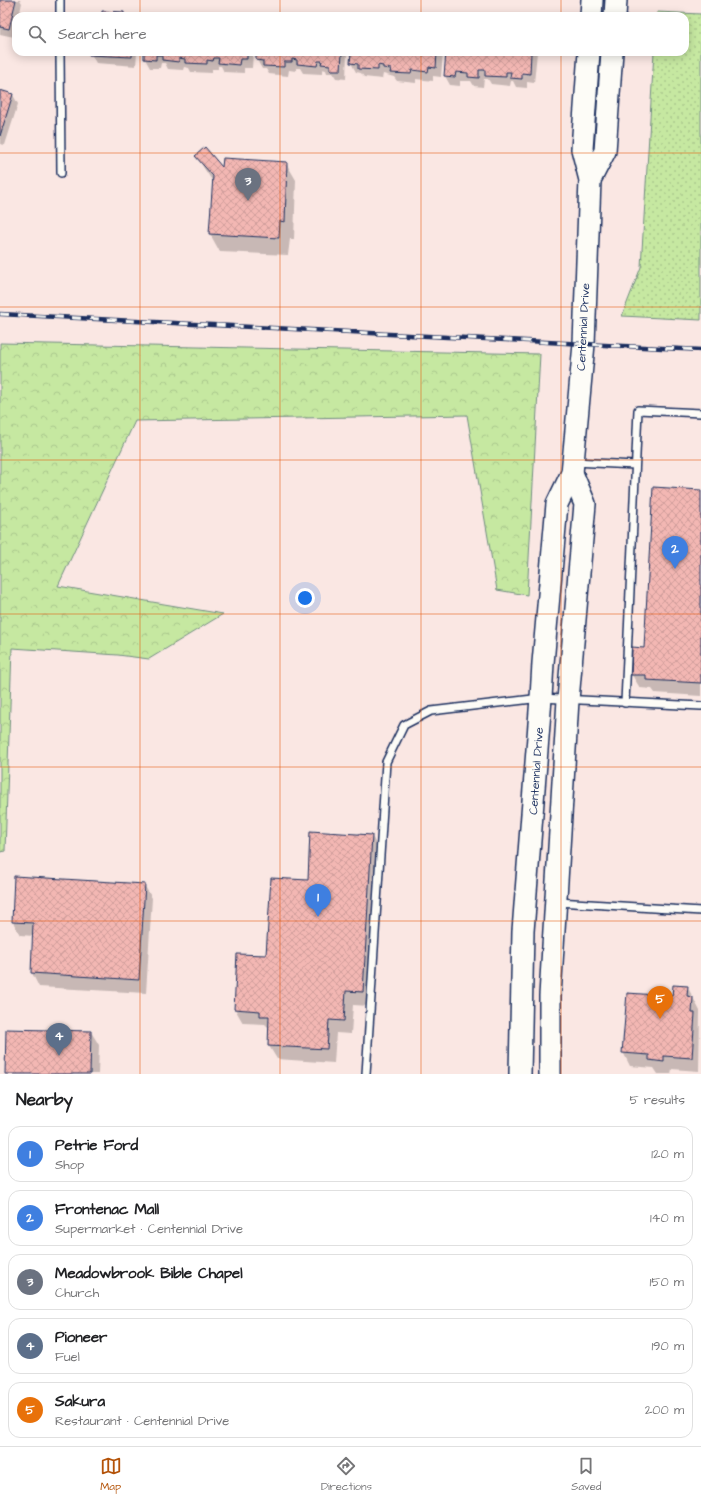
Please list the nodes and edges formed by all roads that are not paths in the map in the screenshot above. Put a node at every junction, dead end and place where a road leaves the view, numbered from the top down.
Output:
1 (60, 0) edge
2 (592, 0) edge
3 (616, 0) edge
4 (60, 12) edge
5 (591, 12) edge
6 (615, 12) edge
7 (60, 56) edge
8 (588, 56) edge
9 (612, 56) edge
10 (61, 173) dead end
11 (590, 180) junction
12 (701, 413) edge
13 (635, 465) junction
14 (572, 467) junction
15 (541, 698) junction
16 (568, 700) junction
17 (625, 703) junction
18 (701, 706) edge
19 (556, 902) junction
20 (701, 911) edge
21 (366, 1074) edge
22 (520, 1074) edge
23 (550, 1074) edge

1 - 4 lane
2 - 5 main road
3 - 6 main road
7 - 10 lane
8 - 11 main road, Centennial Drive
9 - 11 main road, Centennial Drive
11 - 14 main road, Centennial Drive
12 - 13 lane
13 - 14 lane
13 - 17 lane
14 - 15 main road, Centennial Drive
14 - 16 main road, Centennial Drive
15 - 16 lane
15 - 21 lane
15 - 22 main road, Centennial Drive
16 - 17 lane
16 - 19 main road, Centennial Drive
17 - 18 lane
19 - 20 lane
19 - 23 main road, Centennial Drive

